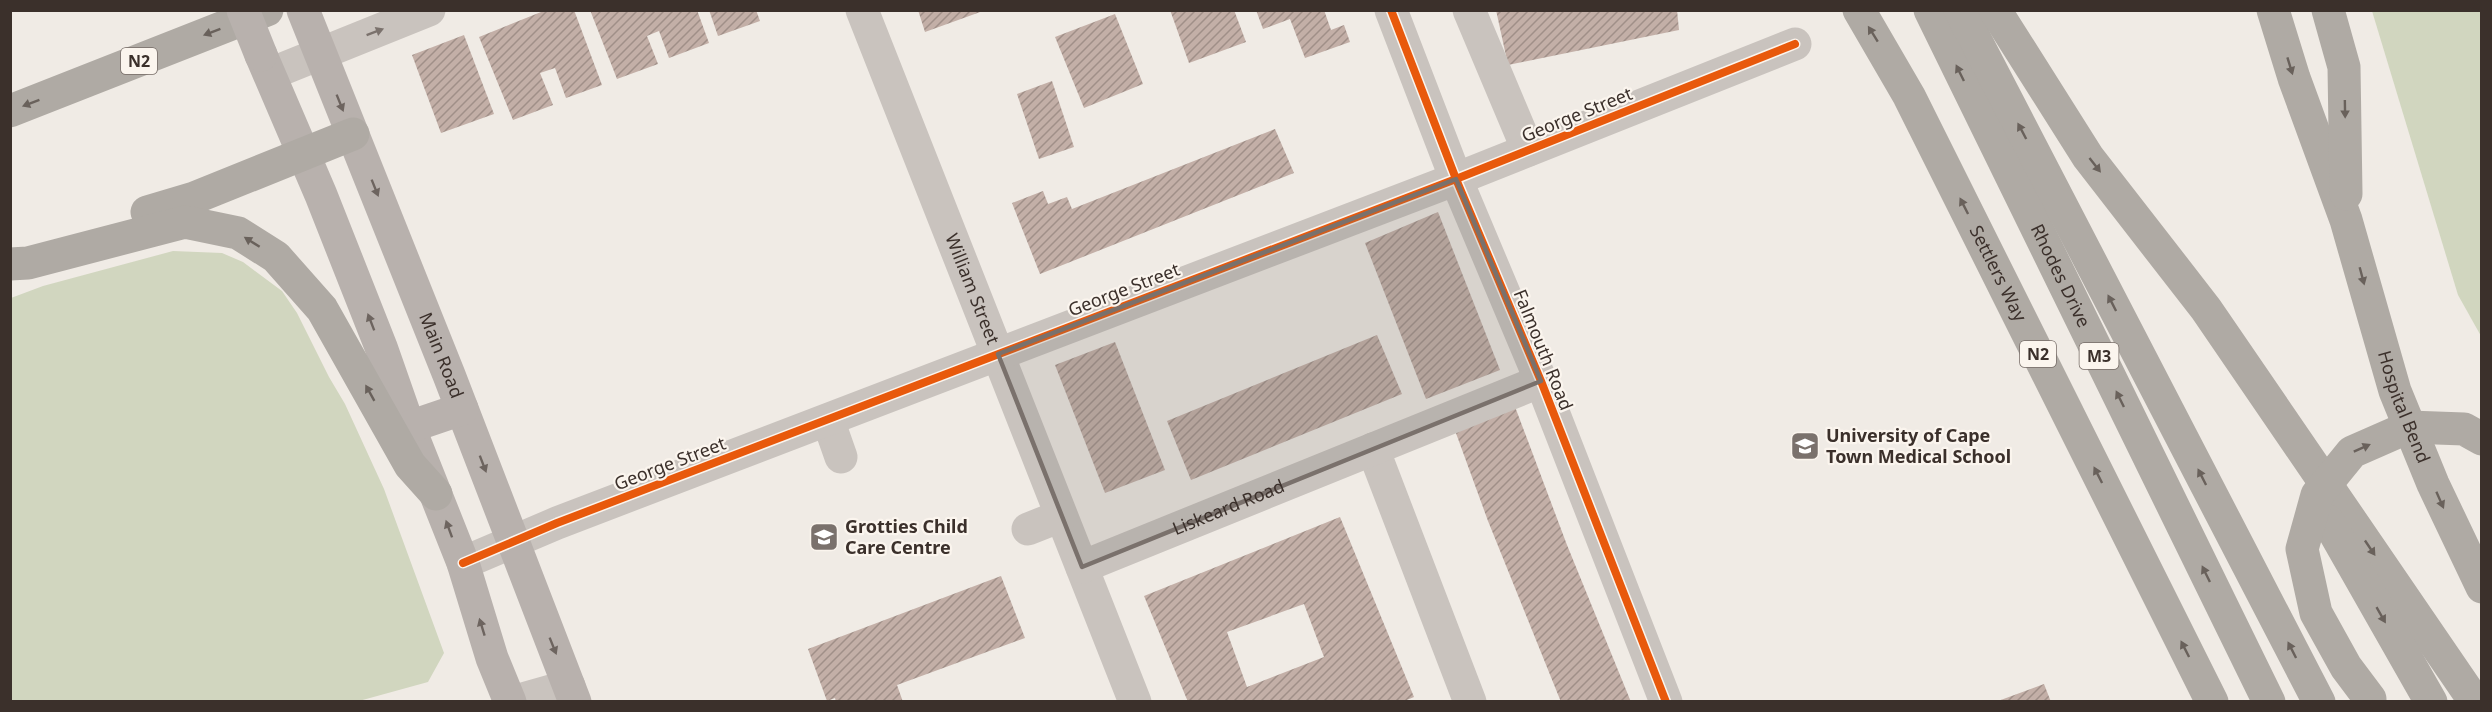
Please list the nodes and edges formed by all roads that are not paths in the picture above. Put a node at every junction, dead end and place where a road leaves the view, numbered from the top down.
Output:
1 (243, 10) edge
2 (267, 10) edge
3 (429, 10) edge
4 (862, 10) edge
5 (1391, 10) edge
6 (1469, 10) edge
7 (1859, 10) edge
8 (1930, 10) edge
9 (1960, 10) edge
10 (1995, 10) edge
11 (2273, 10) edge
12 (2328, 10) edge
13 (312, 33) edge
14 (1795, 44) dead end
15 (265, 65) junction
16 (10, 111) edge
17 (353, 134) junction
18 (1528, 150) junction
19 (303, 155) junction
20 (1456, 179) junction
21 (2346, 220) junction
22 (10, 254) edge
23 (10, 264) edge
24 (2206, 309) junction
25 (998, 354) junction
26 (1540, 381) junction
27 (462, 409) junction
28 (828, 420) junction
29 (409, 427) junction
30 (2481, 439) edge
31 (1373, 449) junction
32 (841, 457) dead end
33 (436, 494) junction
34 (1062, 516) junction
35 (1028, 529) dead end
36 (514, 541) junction
37 (463, 562) junction
38 (1082, 567) junction
39 (2481, 587) edge
40 (572, 694) edge
41 (2371, 700) edge
42 (511, 702) edge
43 (1135, 702) edge
44 (1470, 702) edge
45 (1666, 702) edge
46 (2212, 702) edge
47 (2269, 702) edge
48 (2319, 702) edge
49 (2431, 702) edge
50 (2475, 702) edge

1 - 15 main road, bridge
2 -> 16 highway, N2
13 -> 3 street
4 - 25 street, William Street
5 - 20 street, Falmouth Road
6 - 18 street
46 -> 7 highway, Settlers Way / N2
47 -> 8 highway, Rhodes Drive / M3
48 -> 9 highway
10 -> 24 highway
11 -> 21 highway
12 -> 21 highway
13 - 15 street
13 -> 17 main road, Main Road
14 - 18 street, George Street
15 - 19 main road
17 - 19 highway
17 -> 27 main road, Main Road
18 - 20 street, George Street
19 - 22 highway
29 -> 19 main road
20 - 25 street, George Street
20 - 26 street, Falmouth Road
21 -> 39 highway, Hospital Bend
33 -> 23 highway
24 -> 49 highway
24 -> 50 highway
25 - 28 street, George Street
25 - 34 street, William Street
26 - 31 street, Liskeard Road
26 - 45 street, Falmouth Road
27 - 29 main road
27 -> 36 main road, Main Road
28 - 32 street
28 - 36 street, George Street
29 - 33 main road
41 -> 30 highway, bridge
31 - 38 street, Liskeard Road
31 - 44 street
37 -> 33 main road
34 - 35 street
34 - 38 street, William Street
36 - 37 street, George Street
36 -> 40 main road, Main Road
42 -> 37 main road
38 - 43 street, William Street
40 - 42 street

